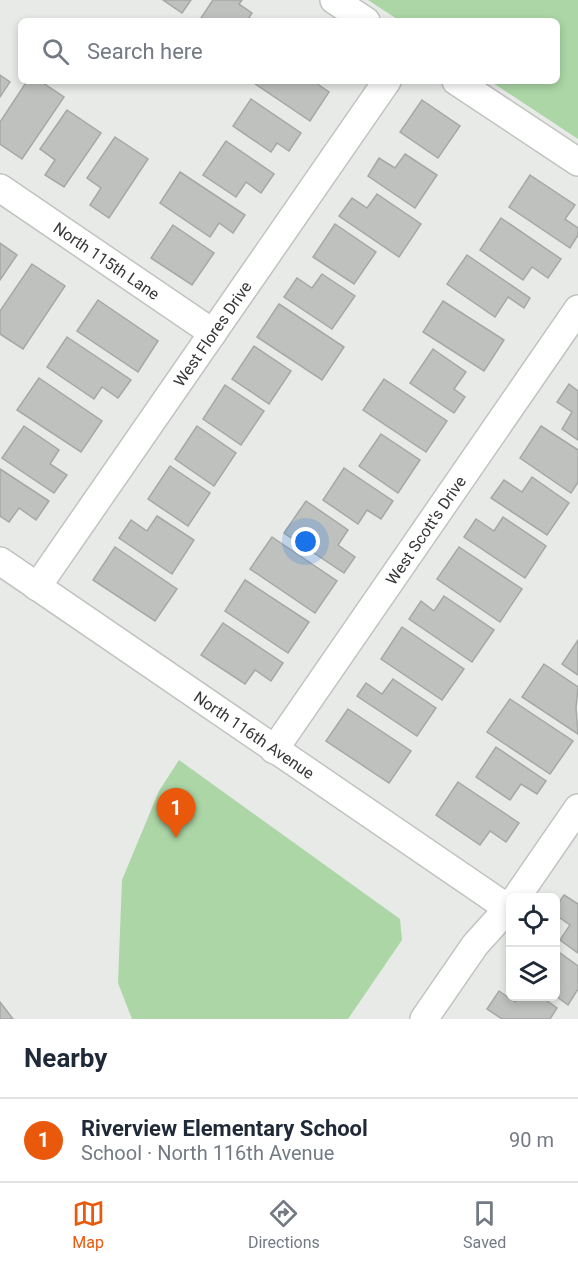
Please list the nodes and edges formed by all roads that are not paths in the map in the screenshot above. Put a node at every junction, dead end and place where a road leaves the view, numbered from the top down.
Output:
1 (334, 0) edge
2 (361, 18) edge
3 (385, 84) edge
4 (461, 84) edge
5 (578, 162) edge
6 (0, 188) edge
7 (578, 309) edge
8 (213, 333) junction
9 (0, 561) edge
10 (37, 587) junction
11 (274, 750) junction
12 (578, 808) edge
13 (520, 893) edge
14 (506, 900) edge
15 (506, 911) edge
16 (424, 1019) edge

1 - 2 street
3 - 8 street, West Flores Drive
4 - 5 street
6 - 8 street, North 115th Lane
7 - 11 street, West Scott's Drive
8 - 10 street, West Flores Drive
9 - 10 street, North 116th Avenue
10 - 11 street, North 116th Avenue
11 - 14 street, North 116th Avenue
12 - 13 street
15 - 16 street

